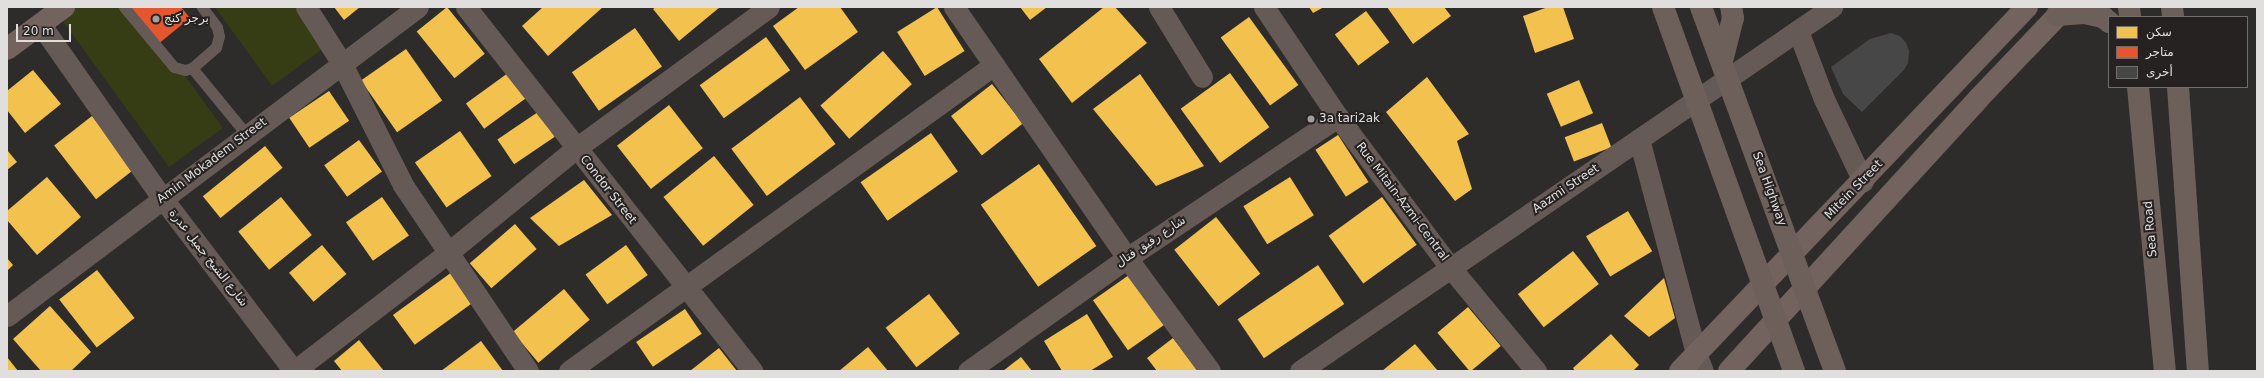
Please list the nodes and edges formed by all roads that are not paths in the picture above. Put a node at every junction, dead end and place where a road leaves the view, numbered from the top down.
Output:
1 (64, 7) edge
2 (124, 7) edge
3 (202, 7) edge
4 (306, 7) edge
5 (418, 7) edge
6 (466, 7) edge
7 (769, 7) edge
8 (954, 7) edge
9 (1159, 7) edge
10 (1264, 7) edge
11 (1663, 7) edge
12 (1701, 7) edge
13 (1731, 7) edge
14 (1832, 7) edge
15 (2027, 7) edge
16 (2061, 11) edge
17 (2108, 21) edge
18 (41, 25) junction
19 (1798, 31) junction
20 (7, 49) edge
21 (1722, 61) junction
22 (341, 62) junction
23 (994, 65) junction
24 (192, 68) junction
25 (1202, 78) dead end
26 (2138, 88) edge
27 (2178, 88) edge
28 (1338, 117) junction
29 (247, 135) junction
30 (1639, 139) junction
31 (575, 149) junction
32 (1863, 181) junction
33 (162, 199) junction
34 (449, 252) junction
35 (1127, 258) junction
36 (1450, 267) junction
37 (685, 288) junction
38 (7, 316) edge
39 (1700, 362) edge
40 (1529, 368) edge
41 (294, 371) edge
42 (528, 371) edge
43 (569, 371) edge
44 (752, 371) edge
45 (968, 371) edge
46 (1210, 371) edge
47 (1300, 371) edge
48 (1680, 371) edge
49 (1729, 371) edge
50 (1794, 371) edge
51 (1835, 371) edge
52 (2165, 371) edge
53 (2198, 371) edge

1 - 18 street
2 - 24 lane
3 - 24 lane
4 - 22 street
5 - 22 street, Amin Mokadem Street
6 - 31 street, Condor Street
7 - 31 street
8 - 23 street
9 - 25 street
10 - 28 street, Rue Mitain-Azmi-Central
11 - 50 highway, bridge
12 - 21 highway, Sea Highway, bridge
13 - 21 highway
14 - 19 street, Aazmi Street
15 - 32 street, Mitein Street
16 - 17 highway
16 - 49 street
18 - 20 street
18 - 33 street, شارع الشيخ جميل عدرة
19 - 30 street, Aazmi Street
19 - 32 street
21 - 51 highway, Sea Highway, bridge
22 - 29 street, Amin Mokadem Street
22 - 34 street
23 - 35 street
23 - 37 street
24 - 29 lane
26 - 52 highway, Sea Road
27 - 53 highway
28 - 35 street, شارع رفيق فتال
28 - 36 street, Rue Mitain-Azmi-Central
29 - 33 street, Amin Mokadem Street
30 - 36 street, Aazmi Street
30 - 39 street
31 - 34 street
31 - 37 street, Condor Street
32 - 39 street, Mitein Street
33 - 38 street, Amin Mokadem Street
33 - 41 street, شارع الشيخ جميل عدرة
34 - 41 street
34 - 42 street
35 - 45 street, شارع رفيق فتال
35 - 46 street
36 - 40 street, Rue Mitain-Azmi-Central
36 - 47 street, Aazmi Street
37 - 43 street
37 - 44 street, Condor Street
39 - 48 street, Mitein Street

